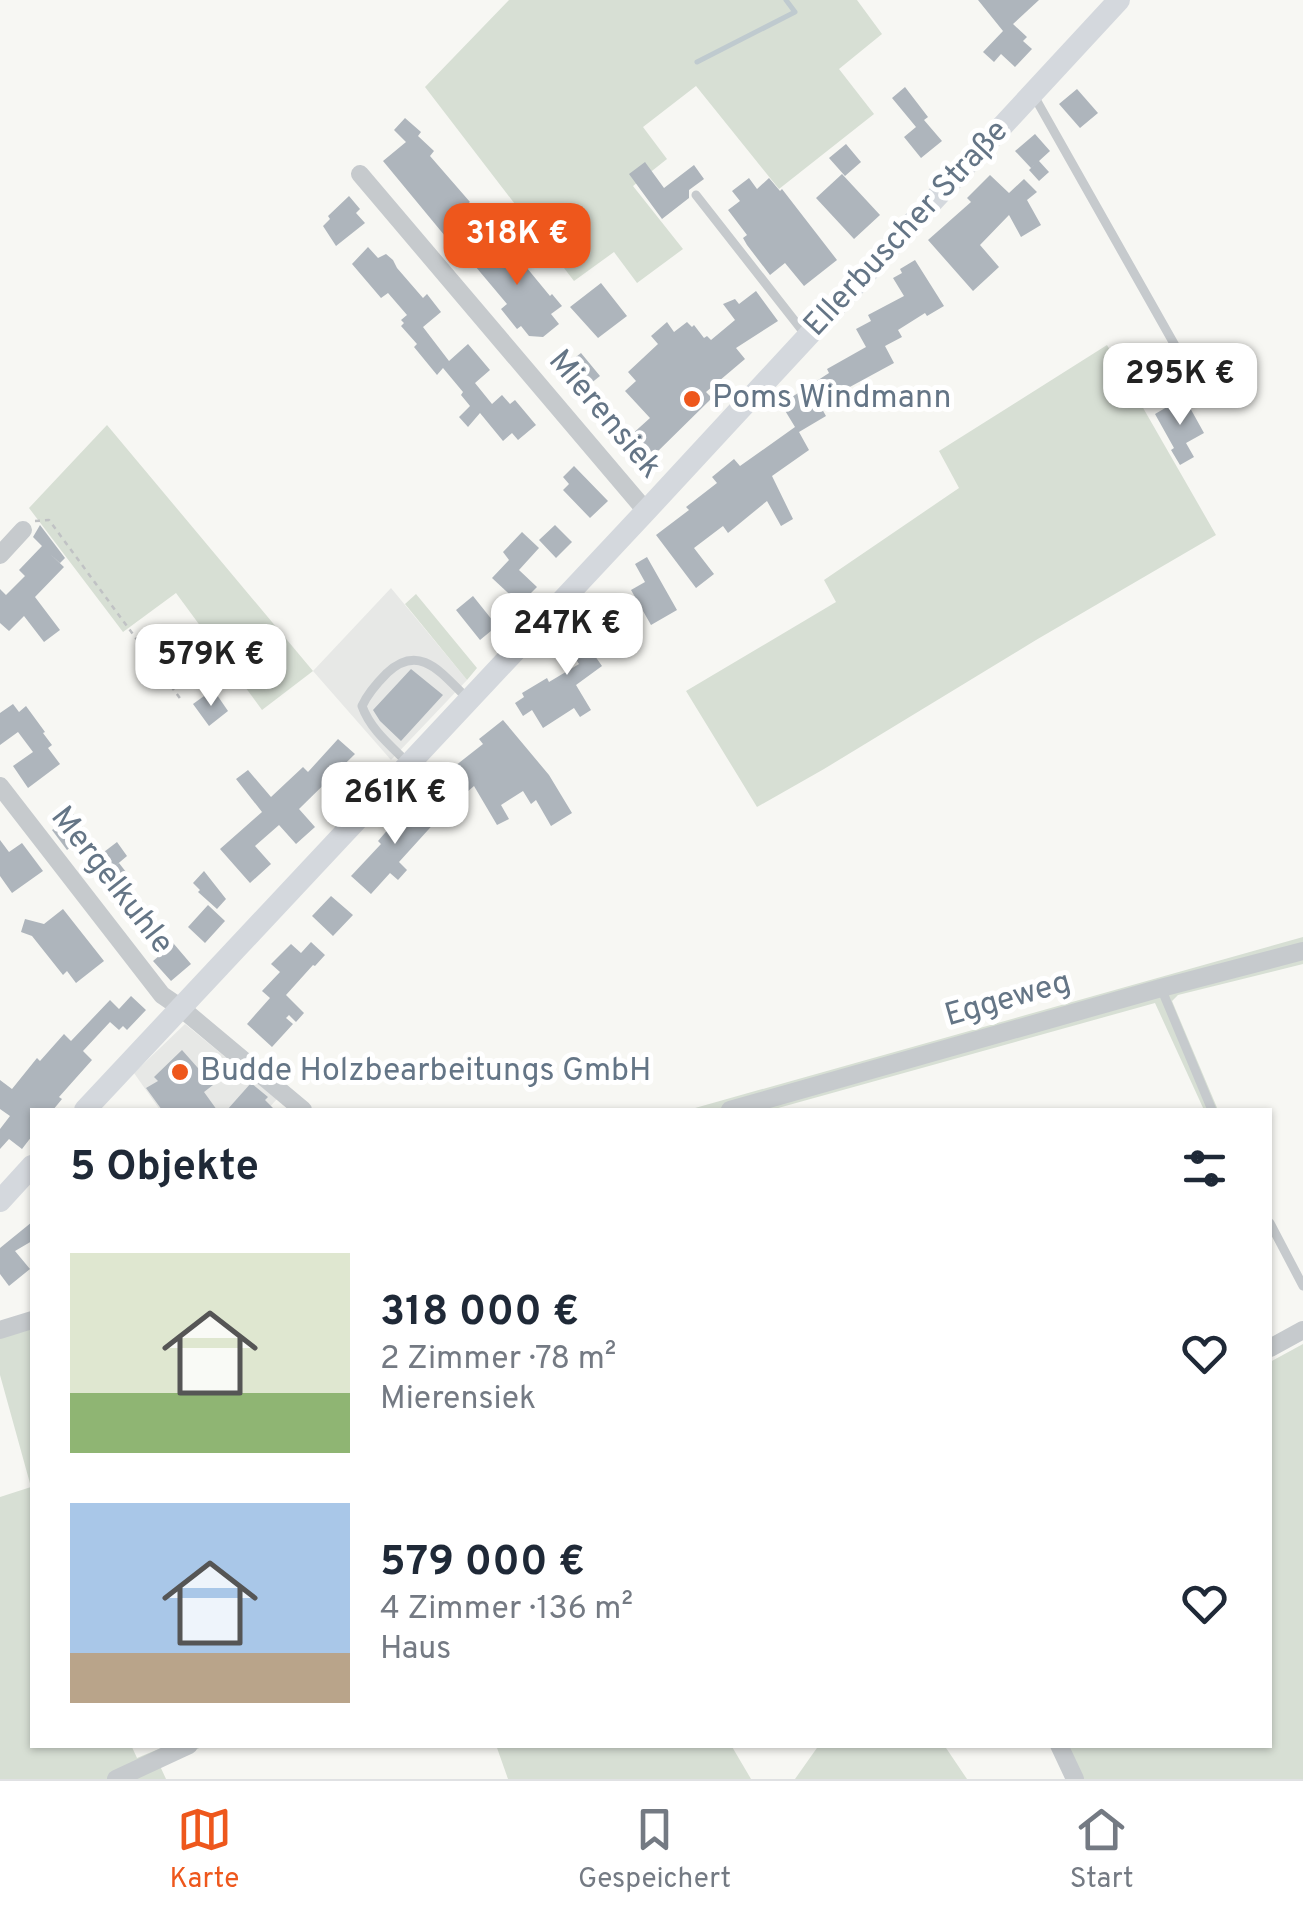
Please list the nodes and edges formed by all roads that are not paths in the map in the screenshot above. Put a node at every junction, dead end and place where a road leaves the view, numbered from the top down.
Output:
1 (1120, 0) edge
2 (1032, 93) junction
3 (360, 174) dead end
4 (696, 195) dead end
5 (807, 336) junction
6 (1190, 372) dead end
7 (646, 511) junction
8 (23, 530) road end
9 (0, 556) edge
10 (469, 700) junction
11 (409, 764) junction
12 (2, 795) edge
13 (1303, 950) edge
14 (1160, 988) junction
15 (180, 1008) junction
16 (87, 1108) edge
17 (301, 1108) edge
18 (737, 1108) edge
19 (1211, 1108) edge
20 (30, 1168) edge
21 (0, 1201) edge
22 (1272, 1227) edge
23 (1303, 1286) edge
24 (30, 1321) edge
25 (0, 1330) edge
26 (1303, 1330) edge
27 (1272, 1347) edge
28 (183, 1748) edge
29 (1060, 1748) edge
30 (116, 1779) edge
31 (1075, 1779) edge

1 - 2 main road, Ellerbuscher Straße
2 - 5 main road, Ellerbuscher Straße
2 - 6 lane, Ellerbuscher Straße
3 - 7 street, Mierensiek
4 - 5 lane
5 - 7 main road, Ellerbuscher Straße
7 - 10 main road, Ellerbuscher Straße
8 - 9 street
10 - 11 main road, Ellerbuscher Straße
10 - 11 lane
11 - 15 main road, Ellerbuscher Straße
12 - 15 street, Mergelkuhle
13 - 14 street, Eggeweg
14 - 18 street, Eggeweg
14 - 19 lane
15 - 16 main road, Ellerbuscher Straße
15 - 17 street
20 - 21 main road
22 - 23 lane
24 - 25 street
26 - 27 street
28 - 30 street
29 - 31 street

